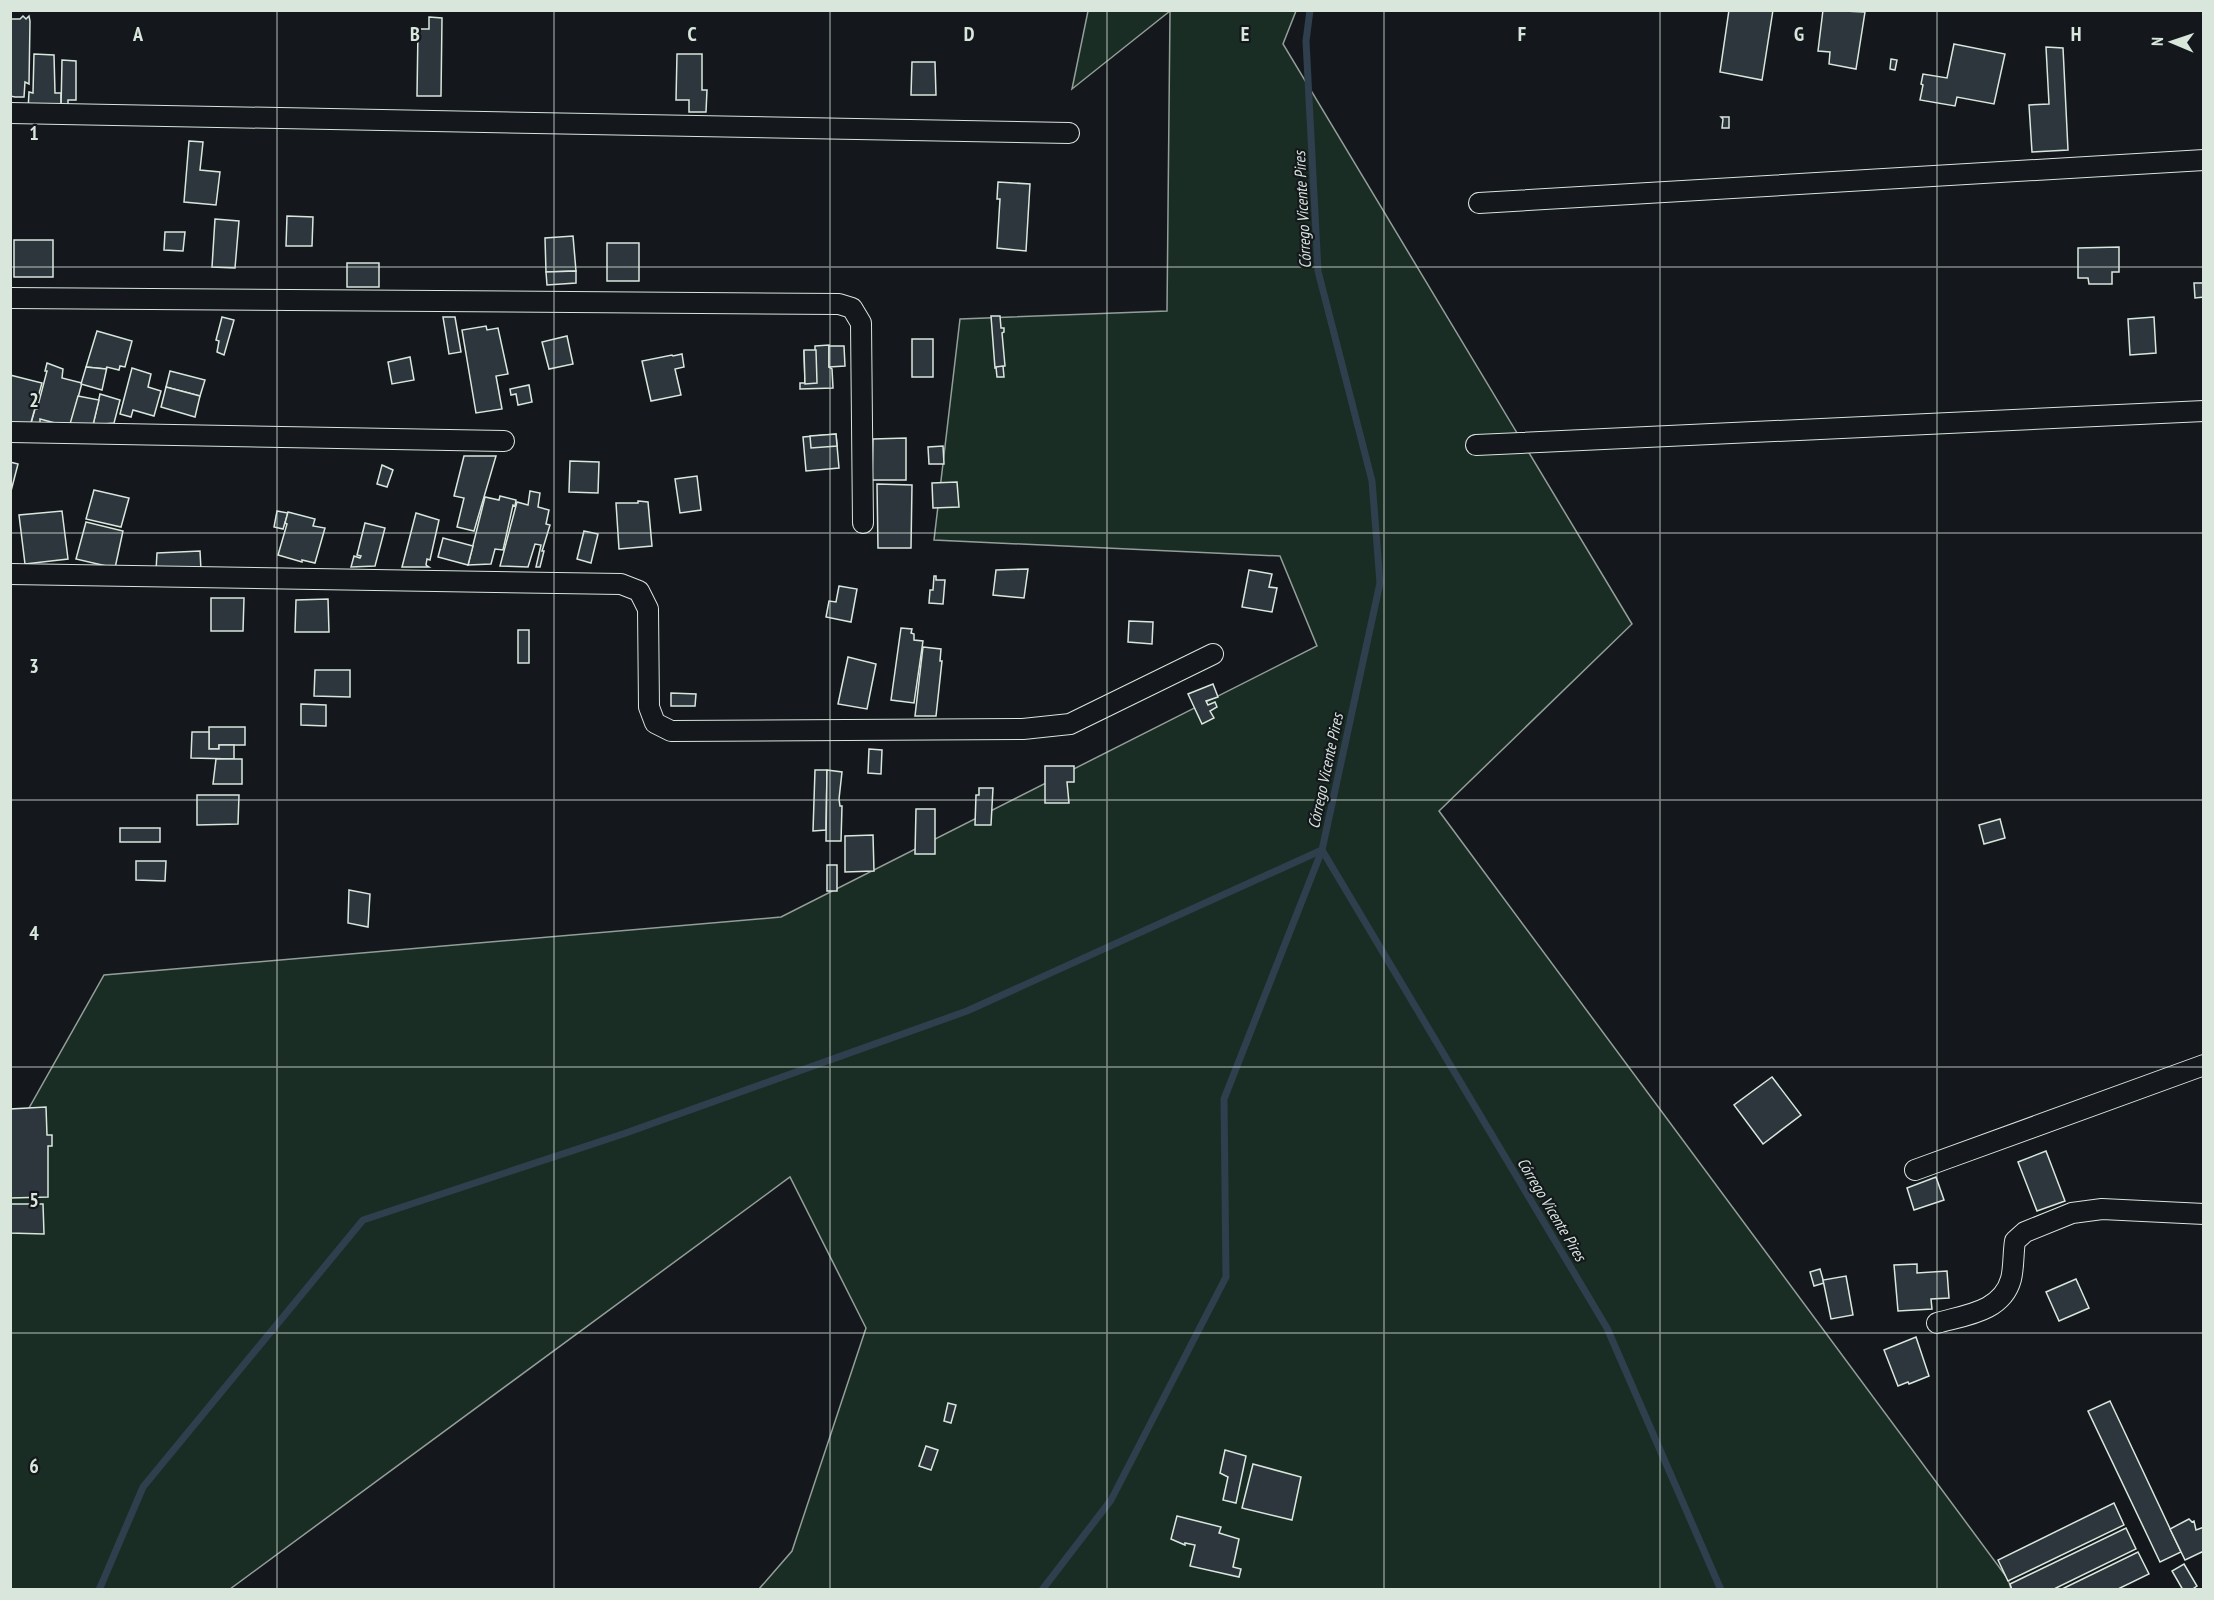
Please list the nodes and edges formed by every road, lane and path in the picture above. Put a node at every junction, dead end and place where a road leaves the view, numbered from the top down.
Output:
1 (10, 113) edge
2 (1069, 133) dead end
3 (2204, 160) edge
4 (1479, 203) dead end
5 (10, 298) edge
6 (2204, 411) edge
7 (10, 432) edge
8 (504, 441) dead end
9 (1476, 445) dead end
10 (863, 523) dead end
11 (10, 574) edge
12 (1213, 654) dead end
13 (2204, 1065) edge
14 (1915, 1170) dead end
15 (2204, 1214) edge
16 (1937, 1323) dead end

1 - 2 street
3 - 4 street
5 - 10 street
6 - 9 street
7 - 8 street
11 - 12 street
13 - 14 street
15 - 16 street

